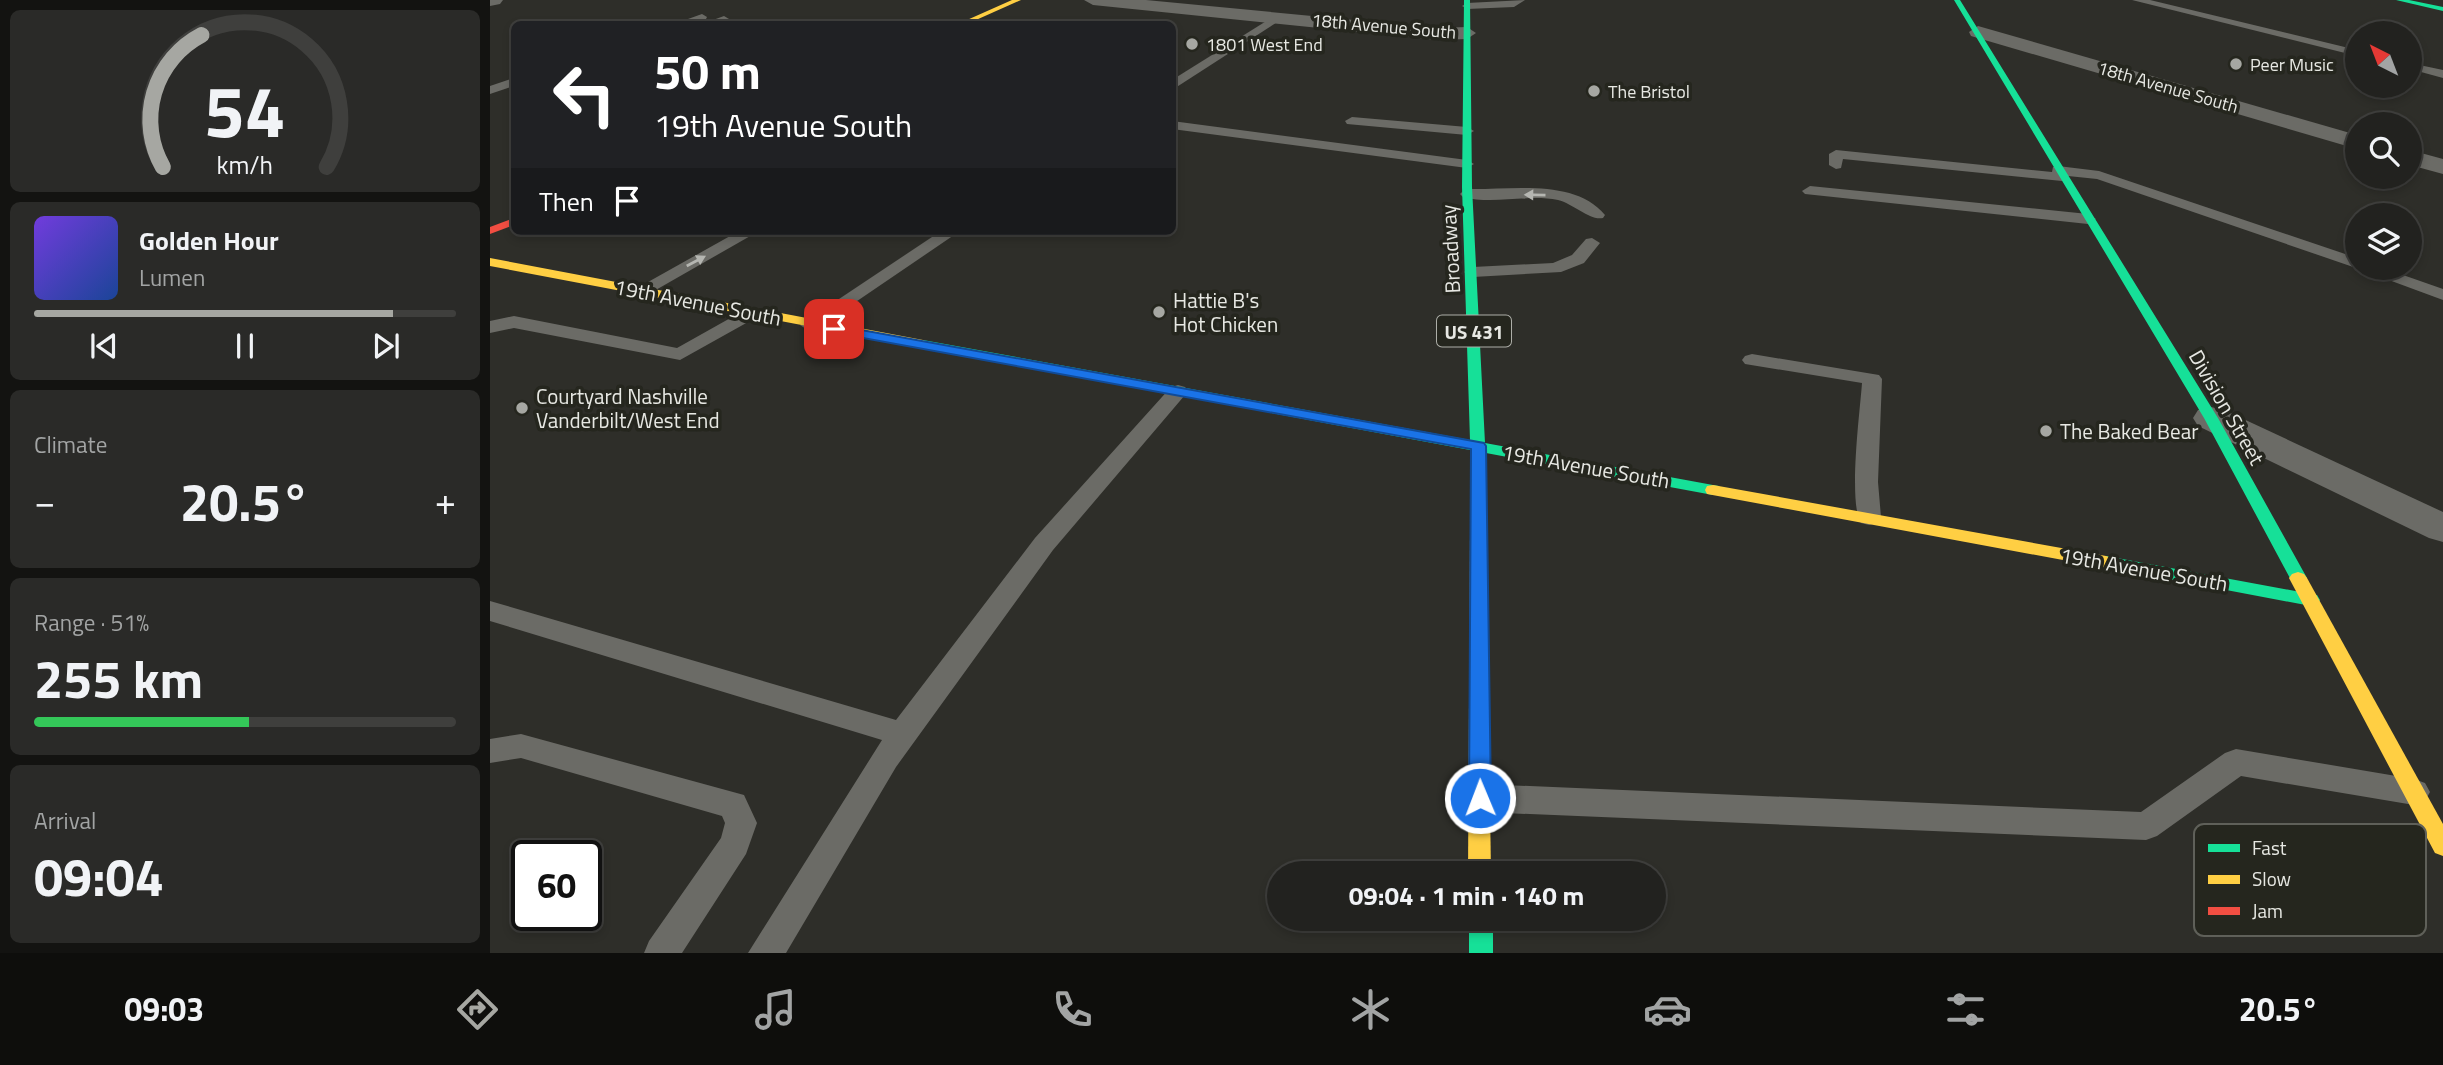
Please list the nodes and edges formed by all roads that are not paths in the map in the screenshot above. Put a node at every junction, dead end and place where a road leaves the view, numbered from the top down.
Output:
1 (1018, 0) edge
2 (1093, 0) edge
3 (1520, 0) edge
4 (1956, 0) edge
5 (2137, 0) edge
6 (2399, 0) edge
7 (1467, 3) edge
8 (2443, 9) edge
9 (1280, 17) junction
10 (724, 19) dead end
11 (705, 21) edge
12 (969, 21) edge
13 (1978, 32) junction
14 (1467, 33) junction
15 (2345, 50) edge
16 (2422, 69) edge
17 (2443, 74) edge
18 (511, 83) edge
19 (1176, 83) edge
20 (490, 90) edge
21 (1352, 121) dead end
22 (1176, 126) edge
23 (1467, 131) junction
24 (2345, 139) edge
25 (2422, 161) edge
26 (1467, 164) junction
27 (1836, 165) dead end
28 (2443, 167) edge
29 (2060, 173) junction
30 (1810, 191) dead end
31 (1468, 194) junction
32 (1597, 215) dead end
33 (2088, 219) junction
34 (511, 222) edge
35 (490, 232) edge
36 (744, 235) edge
37 (946, 235) edge
38 (1592, 243) dead end
39 (2345, 260) edge
40 (490, 261) edge
41 (1473, 272) junction
42 (2401, 280) edge
43 (641, 290) junction
44 (2443, 295) edge
45 (750, 313) junction
46 (528, 324) junction
47 (809, 325) junction
48 (490, 327) edge
49 (490, 344) edge
50 (1752, 360) dead end
51 (1178, 391) junction
52 (2211, 418) junction
53 (1478, 446) junction
54 (1869, 517) junction
55 (2443, 528) edge
56 (2311, 600) junction
57 (490, 611) edge
58 (903, 734) junction
59 (490, 751) edge
60 (2414, 792) junction
61 (1480, 798) junction
62 (2443, 846) edge
63 (1480, 861) edge
64 (1481, 931) edge
65 (662, 953) edge
66 (766, 953) edge
67 (1481, 953) edge

1 - 12 main road
2 - 9 street, 18th Avenue South
3 - 7 lane
4 - 13 main road, Division Street
5 - 15 lane
6 - 8 main road
7 - 14 main road, Broadway / US 431
9 - 14 street, 18th Avenue South
9 - 19 lane
10 - 11 lane
13 - 24 street, 18th Avenue South
13 - 29 main road, Division Street
14 - 23 main road, Broadway / US 431
16 - 17 lane
18 - 20 lane
21 - 23 lane
22 - 26 lane
23 - 26 main road, Broadway / US 431
25 - 28 street
26 - 31 main road, Broadway / US 431
27 - 29 lane
29 - 33 main road, Division Street
29 - 39 lane
30 - 33 lane
32 -> 31 lane
31 - 41 main road, Broadway / US 431
33 - 52 main road, Division Street
34 - 35 main road
43 -> 36 lane
37 - 47 lane
38 - 41 lane
40 - 43 main road, 19th Avenue South
41 - 53 main road, Broadway / US 431
42 - 44 lane
43 - 45 main road, 19th Avenue South
45 - 46 lane
45 - 47 main road, 19th Avenue South
46 - 48 lane
46 - 49 lane
47 - 51 main road, 19th Avenue South
50 - 54 lane
51 - 53 main road, 19th Avenue South
51 - 58 lane
52 - 55 street
52 - 56 main road, Division Street
53 - 54 main road, 19th Avenue South
53 - 61 main road, Broadway / US 431
54 - 56 main road, 19th Avenue South
56 - 60 main road, Division Street
57 - 58 lane
58 - 66 lane
59 - 65 lane
60 - 61 lane
60 - 62 main road, Division Street
61 - 63 main road, Broadway / US 431
64 - 67 main road

